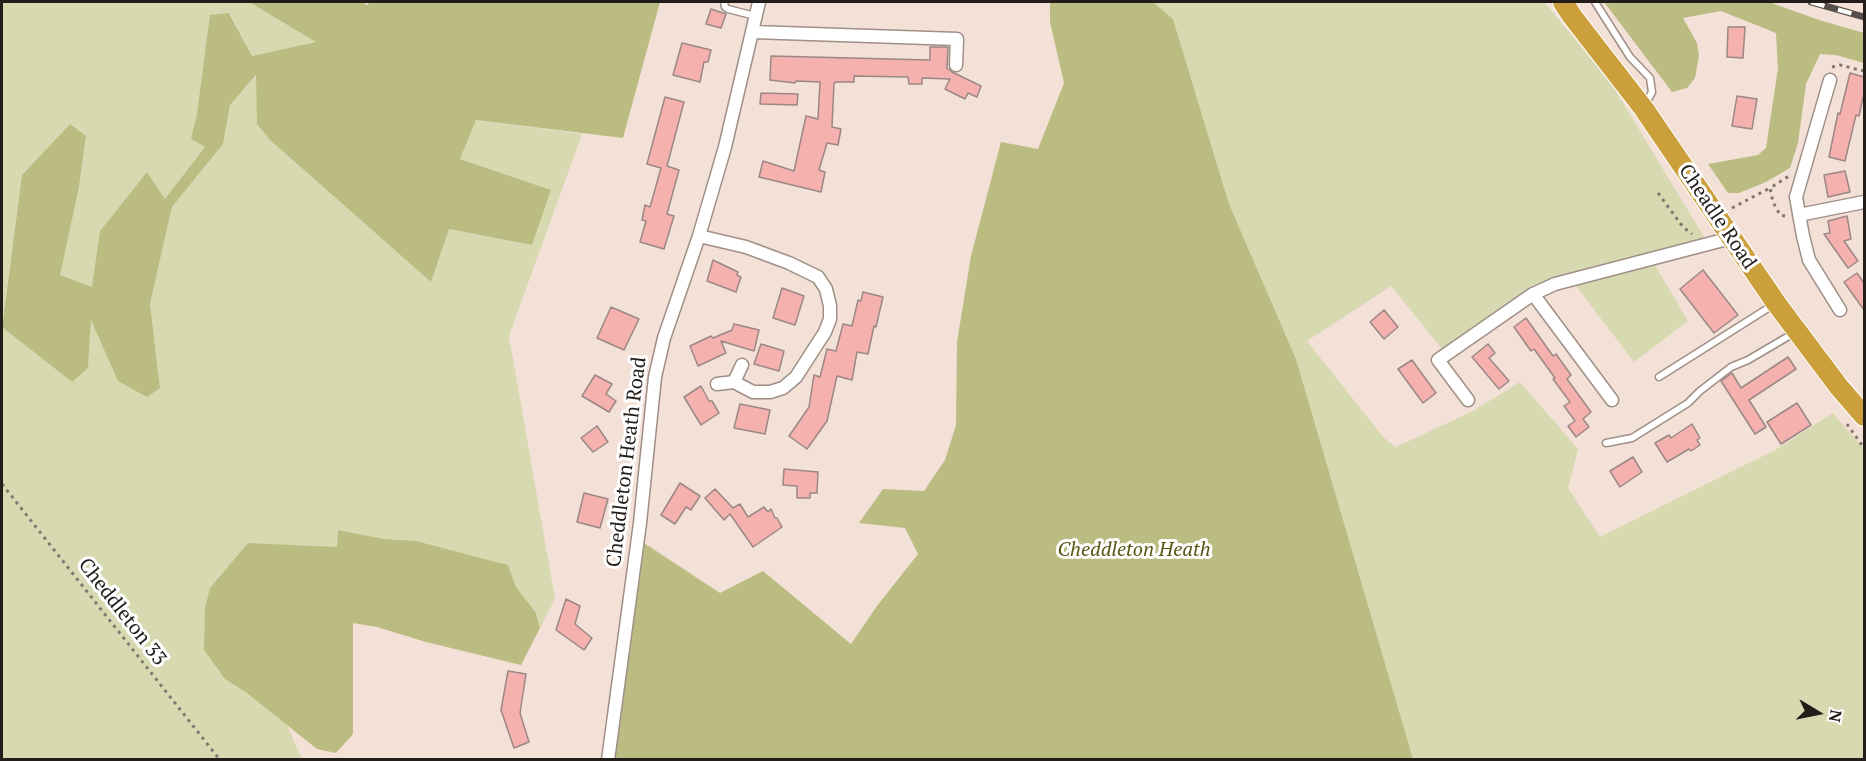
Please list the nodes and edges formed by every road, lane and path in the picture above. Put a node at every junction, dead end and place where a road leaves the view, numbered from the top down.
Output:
1 (724, 2) edge
2 (759, 2) edge
3 (1595, 2) edge
4 (1568, 9) edge
5 (756, 16) junction
6 (753, 32) junction
7 (956, 64) dead end
8 (1830, 80) dead end
9 (1644, 109) junction
10 (1770, 188) dead end
11 (1658, 193) dead end
12 (1864, 202) edge
13 (1799, 214) junction
14 (1716, 217) junction
15 (699, 236) junction
16 (1722, 240) junction
17 (1533, 294) junction
18 (1776, 303) junction
19 (1840, 310) dead end
20 (1797, 331) junction
21 (742, 365) dead end
22 (1659, 377) dead end
23 (734, 382) junction
24 (717, 384) dead end
25 (1468, 400) dead end
26 (1612, 400) dead end
27 (1864, 416) edge
28 (1606, 443) dead end
29 (2, 484) edge
30 (220, 759) edge
31 (608, 759) edge

1 - 5 lane
2 - 5 street, Cheddleton Heath Road
3 - 9 lane
4 - 9 highway, Cheadle Road
5 - 6 street, Cheddleton Heath Road
6 - 7 street
6 - 15 street, Cheddleton Heath Road
8 - 13 street
9 - 14 highway, Cheadle Road
10 - 14 path
11 - 16 path
12 - 13 street
13 - 19 street
14 - 16 highway, Cheadle Road
15 - 23 street
15 - 31 street, Cheddleton Heath Road
16 - 17 street
16 - 18 highway, Cheadle Road
17 - 25 street
17 - 26 street
18 - 20 highway, Cheadle Road
18 - 22 lane
20 - 27 highway, Cheadle Road
20 - 28 lane
21 - 23 street
23 - 24 street
29 - 30 path, Cheddleton 33

